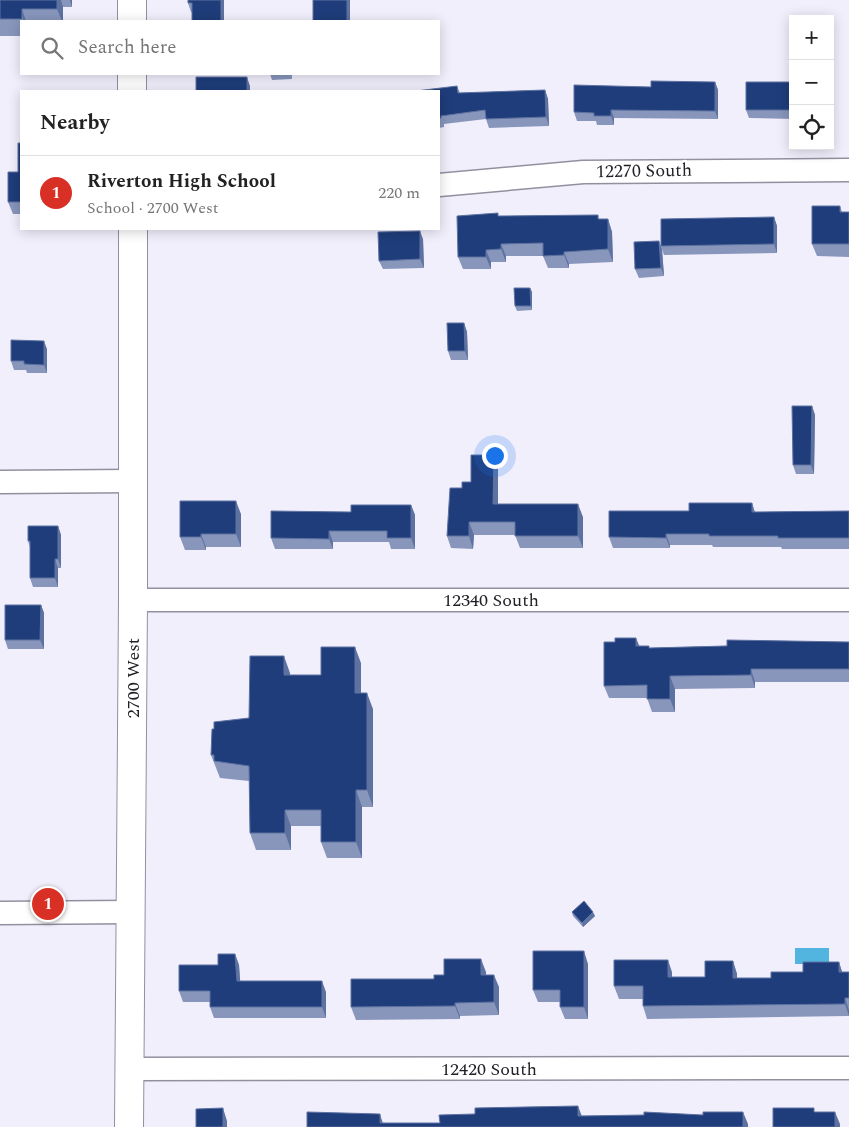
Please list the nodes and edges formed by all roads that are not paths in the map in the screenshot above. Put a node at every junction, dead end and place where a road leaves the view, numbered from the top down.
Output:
1 (132, 0) edge
2 (132, 20) edge
3 (132, 75) edge
4 (132, 90) edge
5 (849, 170) edge
6 (440, 185) edge
7 (132, 230) edge
8 (0, 482) edge
9 (133, 482) junction
10 (133, 600) junction
11 (849, 600) edge
12 (131, 912) junction
13 (0, 913) edge
14 (849, 1068) edge
15 (129, 1069) junction
16 (129, 1127) edge

1 - 2 main road
3 - 4 main road
5 - 6 street, 12270 South
7 - 9 main road, 2700 West
8 - 9 street
9 - 10 main road, 2700 West
10 - 11 street, 12340 South
10 - 12 main road, 2700 West
12 - 13 street
12 - 15 main road, 2700 West
14 - 15 street, 12420 South
15 - 16 main road, 2700 West

